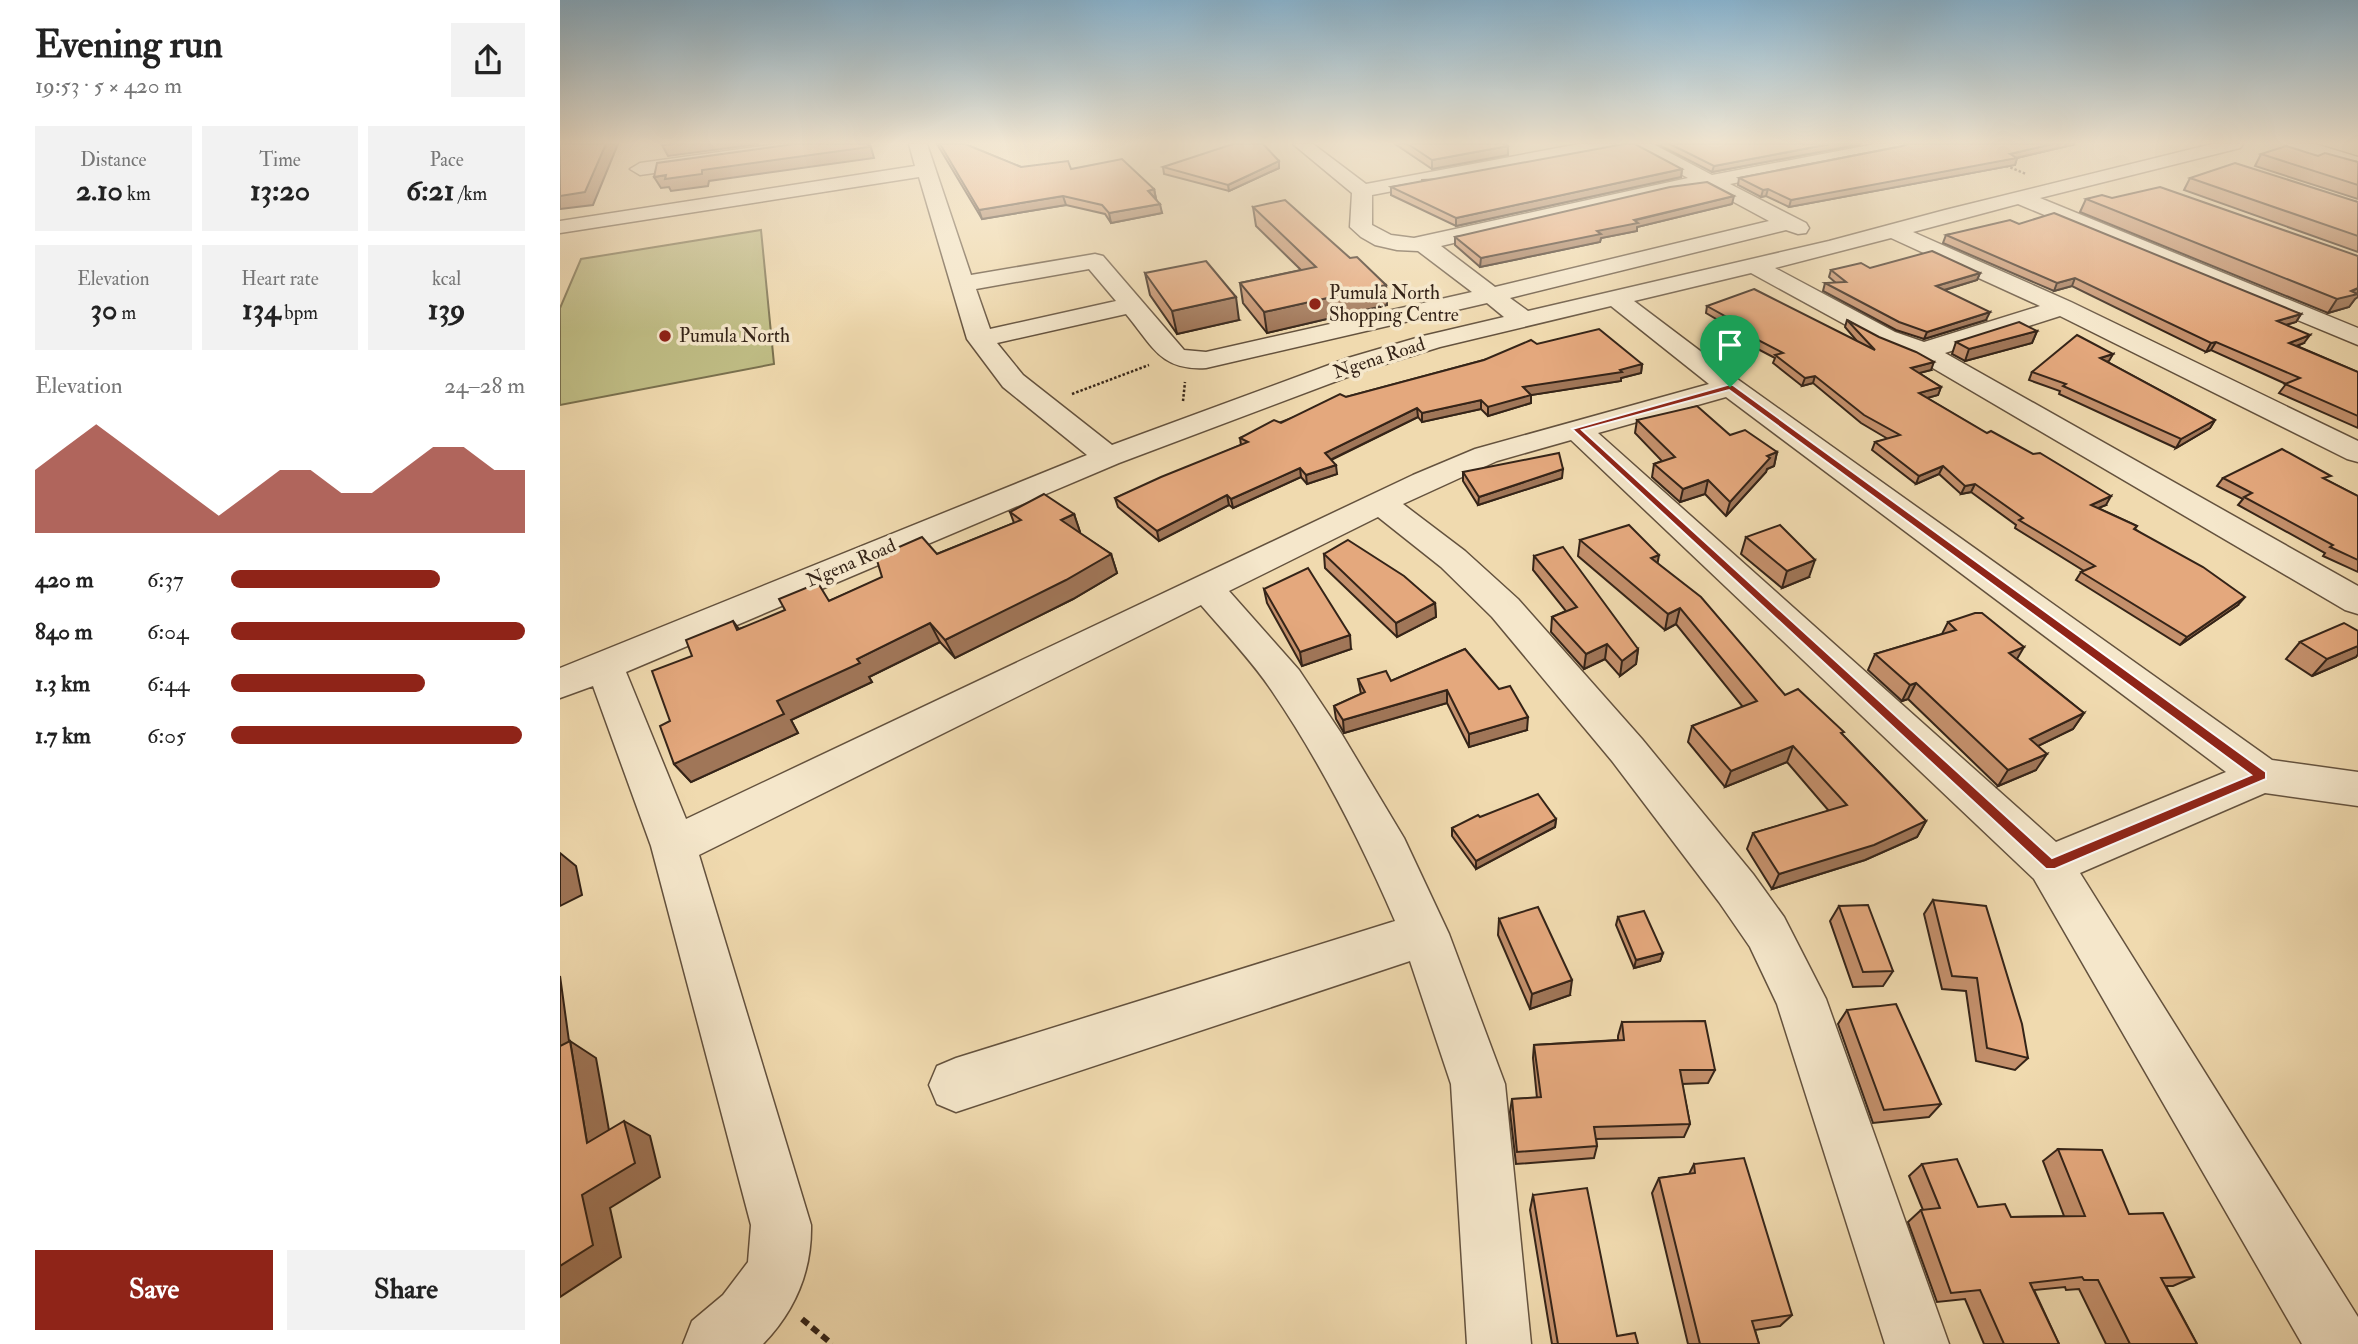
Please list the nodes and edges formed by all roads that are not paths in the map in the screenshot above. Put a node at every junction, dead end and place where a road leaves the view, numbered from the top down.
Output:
1 (634, 207) edge
2 (671, 207) edge
3 (941, 207) edge
4 (1362, 207) edge
5 (1576, 207) edge
6 (1758, 207) edge
7 (1984, 207) edge
8 (2043, 207) edge
9 (633, 215) junction
10 (1788, 223) junction
11 (560, 227) edge
12 (1894, 231) junction
13 (1423, 244) junction
14 (1834, 247) junction
15 (1753, 265) junction
16 (962, 284) junction
17 (1491, 295) junction
18 (1614, 297) junction
19 (1132, 305) junction
20 (2062, 307) junction
21 (1523, 319) junction
22 (1325, 333) junction
23 (2358, 337) edge
24 (981, 339) junction
25 (1923, 351) junction
26 (1356, 363) junction
27 (1730, 387) junction
28 (1576, 429) junction
29 (2358, 453) edge
30 (1108, 457) junction
31 (1381, 503) junction
32 (1206, 587) junction
33 (2358, 602) edge
34 (582, 675) edge
35 (2262, 776) junction
36 (2357, 790) edge
37 (674, 846) junction
38 (2050, 865) junction
39 (1425, 934) junction
40 (956, 1085) dead end
41 (715, 1344) edge
42 (1499, 1344) edge
43 (1917, 1344) edge
44 (2338, 1344) edge

1 - 9 street
2 - 9 street
3 - 16 street
4 - 13 street
5 - 13 street
6 - 10 street
7 - 12 street, Ngena Road
8 - 23 street
9 - 11 street
10 - 14 street
10 - 17 street
12 - 14 street, Ngena Road
12 - 20 street
13 - 17 street
14 - 15 street, Ngena Road
15 - 18 street, Ngena Road
15 - 25 street
16 - 19 street
16 - 24 street
17 - 21 street
17 - 22 street
18 - 21 street, Ngena Road
18 - 27 street
19 - 22 street
19 - 24 street
20 - 25 street
20 - 29 street
21 - 26 street, Ngena Road
22 - 26 street
24 - 30 street
25 - 33 street
26 - 30 street, Ngena Road
27 - 28 street
27 - 35 street
28 - 31 street
28 - 38 street
30 - 34 street, Ngena Road
31 - 32 street
31 - 43 street
32 - 37 street
32 - 39 street
34 - 37 street
35 - 36 street
35 - 38 street
37 - 41 street
38 - 44 street
39 - 40 street
39 - 42 street

